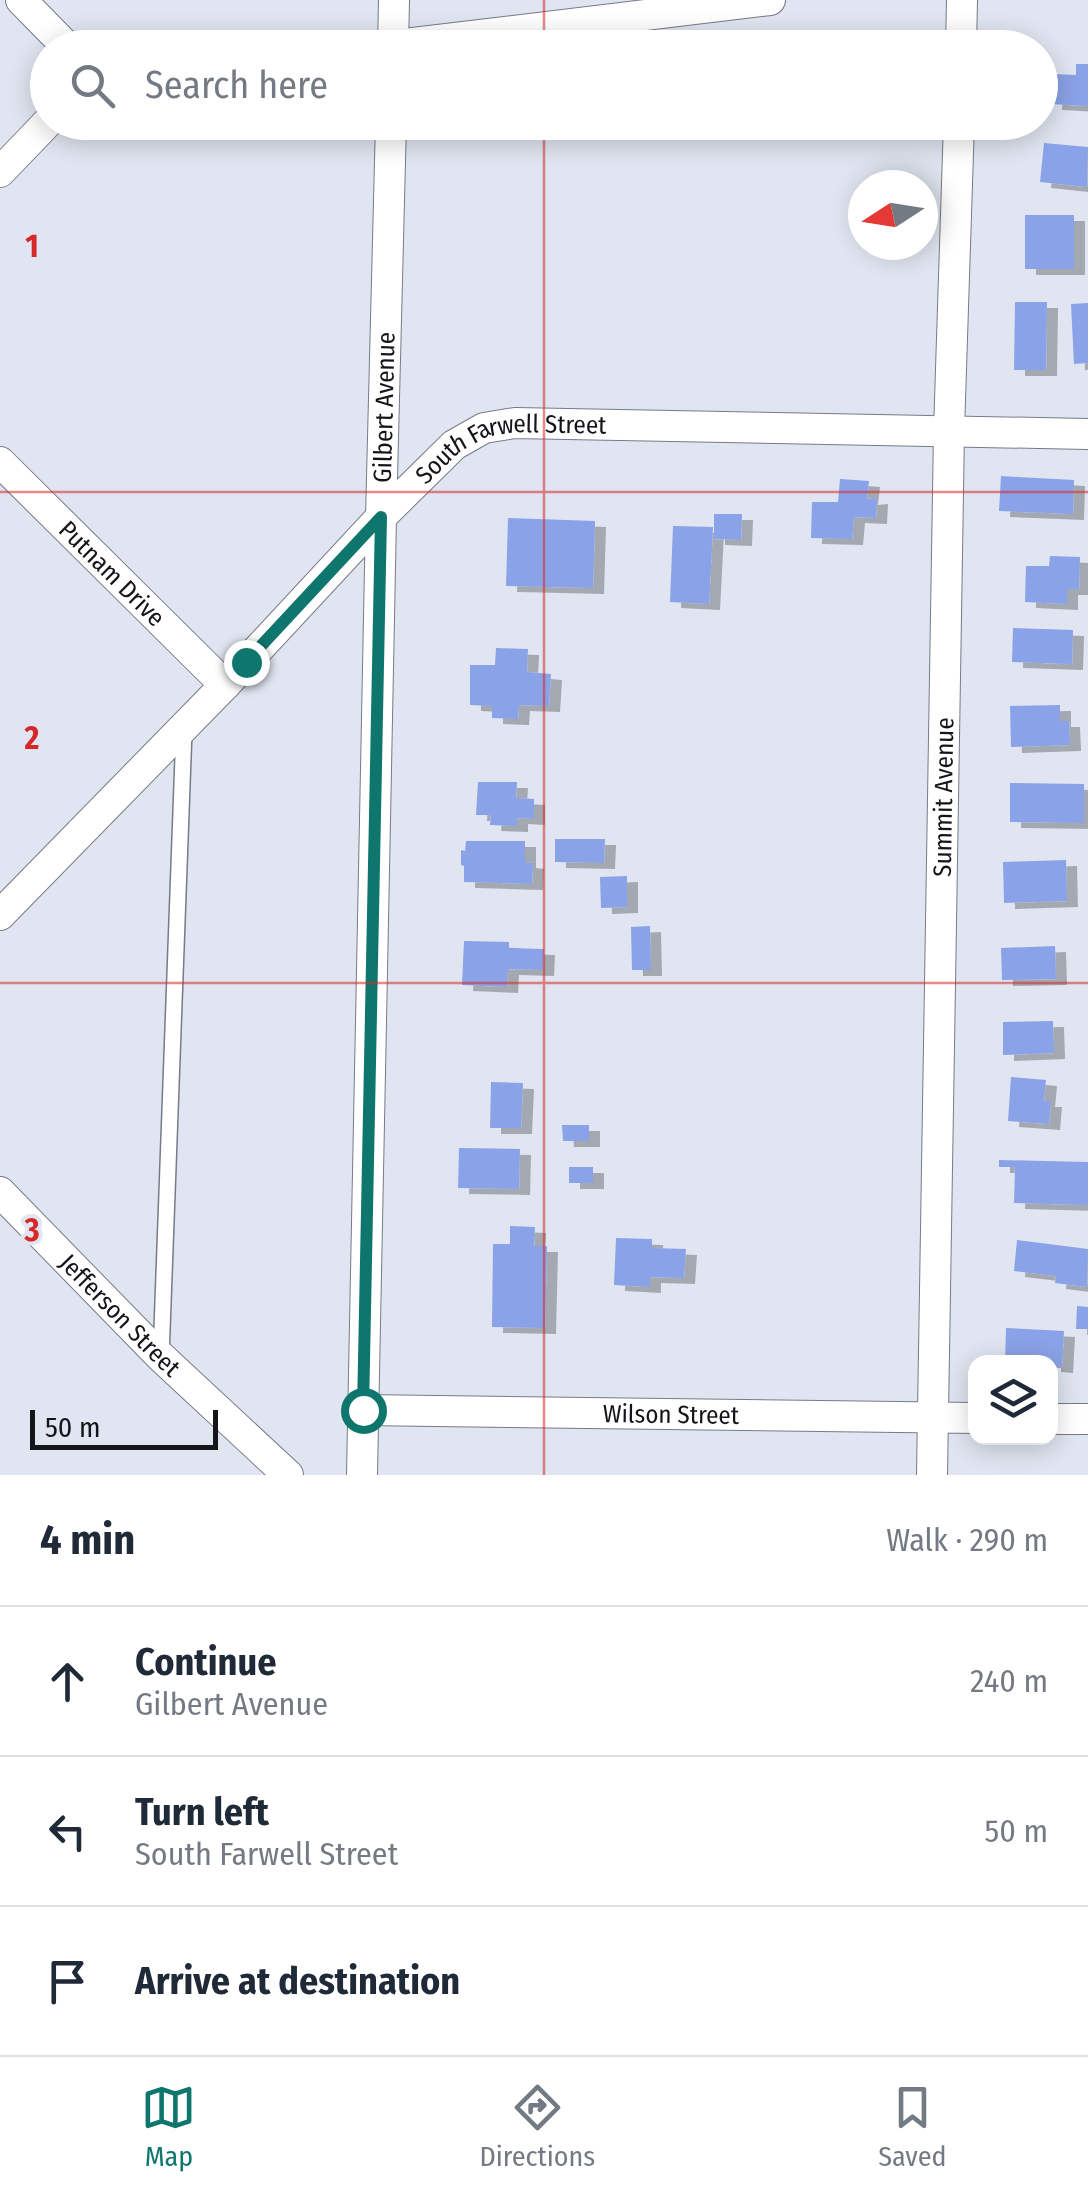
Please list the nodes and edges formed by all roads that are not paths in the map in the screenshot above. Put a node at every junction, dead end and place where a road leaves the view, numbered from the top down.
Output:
1 (21, 0) edge
2 (394, 0) edge
3 (770, 0) edge
4 (962, 0) edge
5 (50, 30) edge
6 (389, 30) edge
7 (525, 30) edge
8 (961, 30) edge
9 (31, 140) edge
10 (391, 140) edge
11 (957, 140) edge
12 (0, 172) edge
13 (949, 431) junction
14 (1088, 434) edge
15 (0, 462) edge
16 (381, 517) junction
17 (225, 684) junction
18 (184, 726) junction
19 (0, 915) edge
20 (0, 1192) edge
21 (161, 1357) junction
22 (363, 1410) junction
23 (934, 1418) junction
24 (968, 1418) edge
25 (1058, 1419) edge
26 (1088, 1419) edge
27 (288, 1475) edge
28 (362, 1475) edge
29 (932, 1475) edge

1 - 5 street
2 - 6 street
3 - 7 street
4 - 8 street
9 - 12 street
10 - 16 street, Gilbert Avenue
11 - 13 street, Summit Avenue
13 - 14 street, South Farwell Street
13 - 16 street, South Farwell Street
13 - 23 street, Summit Avenue
15 - 17 street, Putnam Drive
16 - 17 street, South Farwell Street
16 - 22 street, Gilbert Avenue
17 - 18 street, South Farwell Street
18 - 19 street, South Farwell Street
18 - 21 lane
20 - 21 street, Jefferson Street
21 - 27 street, Jefferson Street
22 - 23 street, Wilson Street
22 - 28 street, Gilbert Avenue
23 - 24 street, Wilson Street
23 - 29 street, Summit Avenue
25 - 26 street

